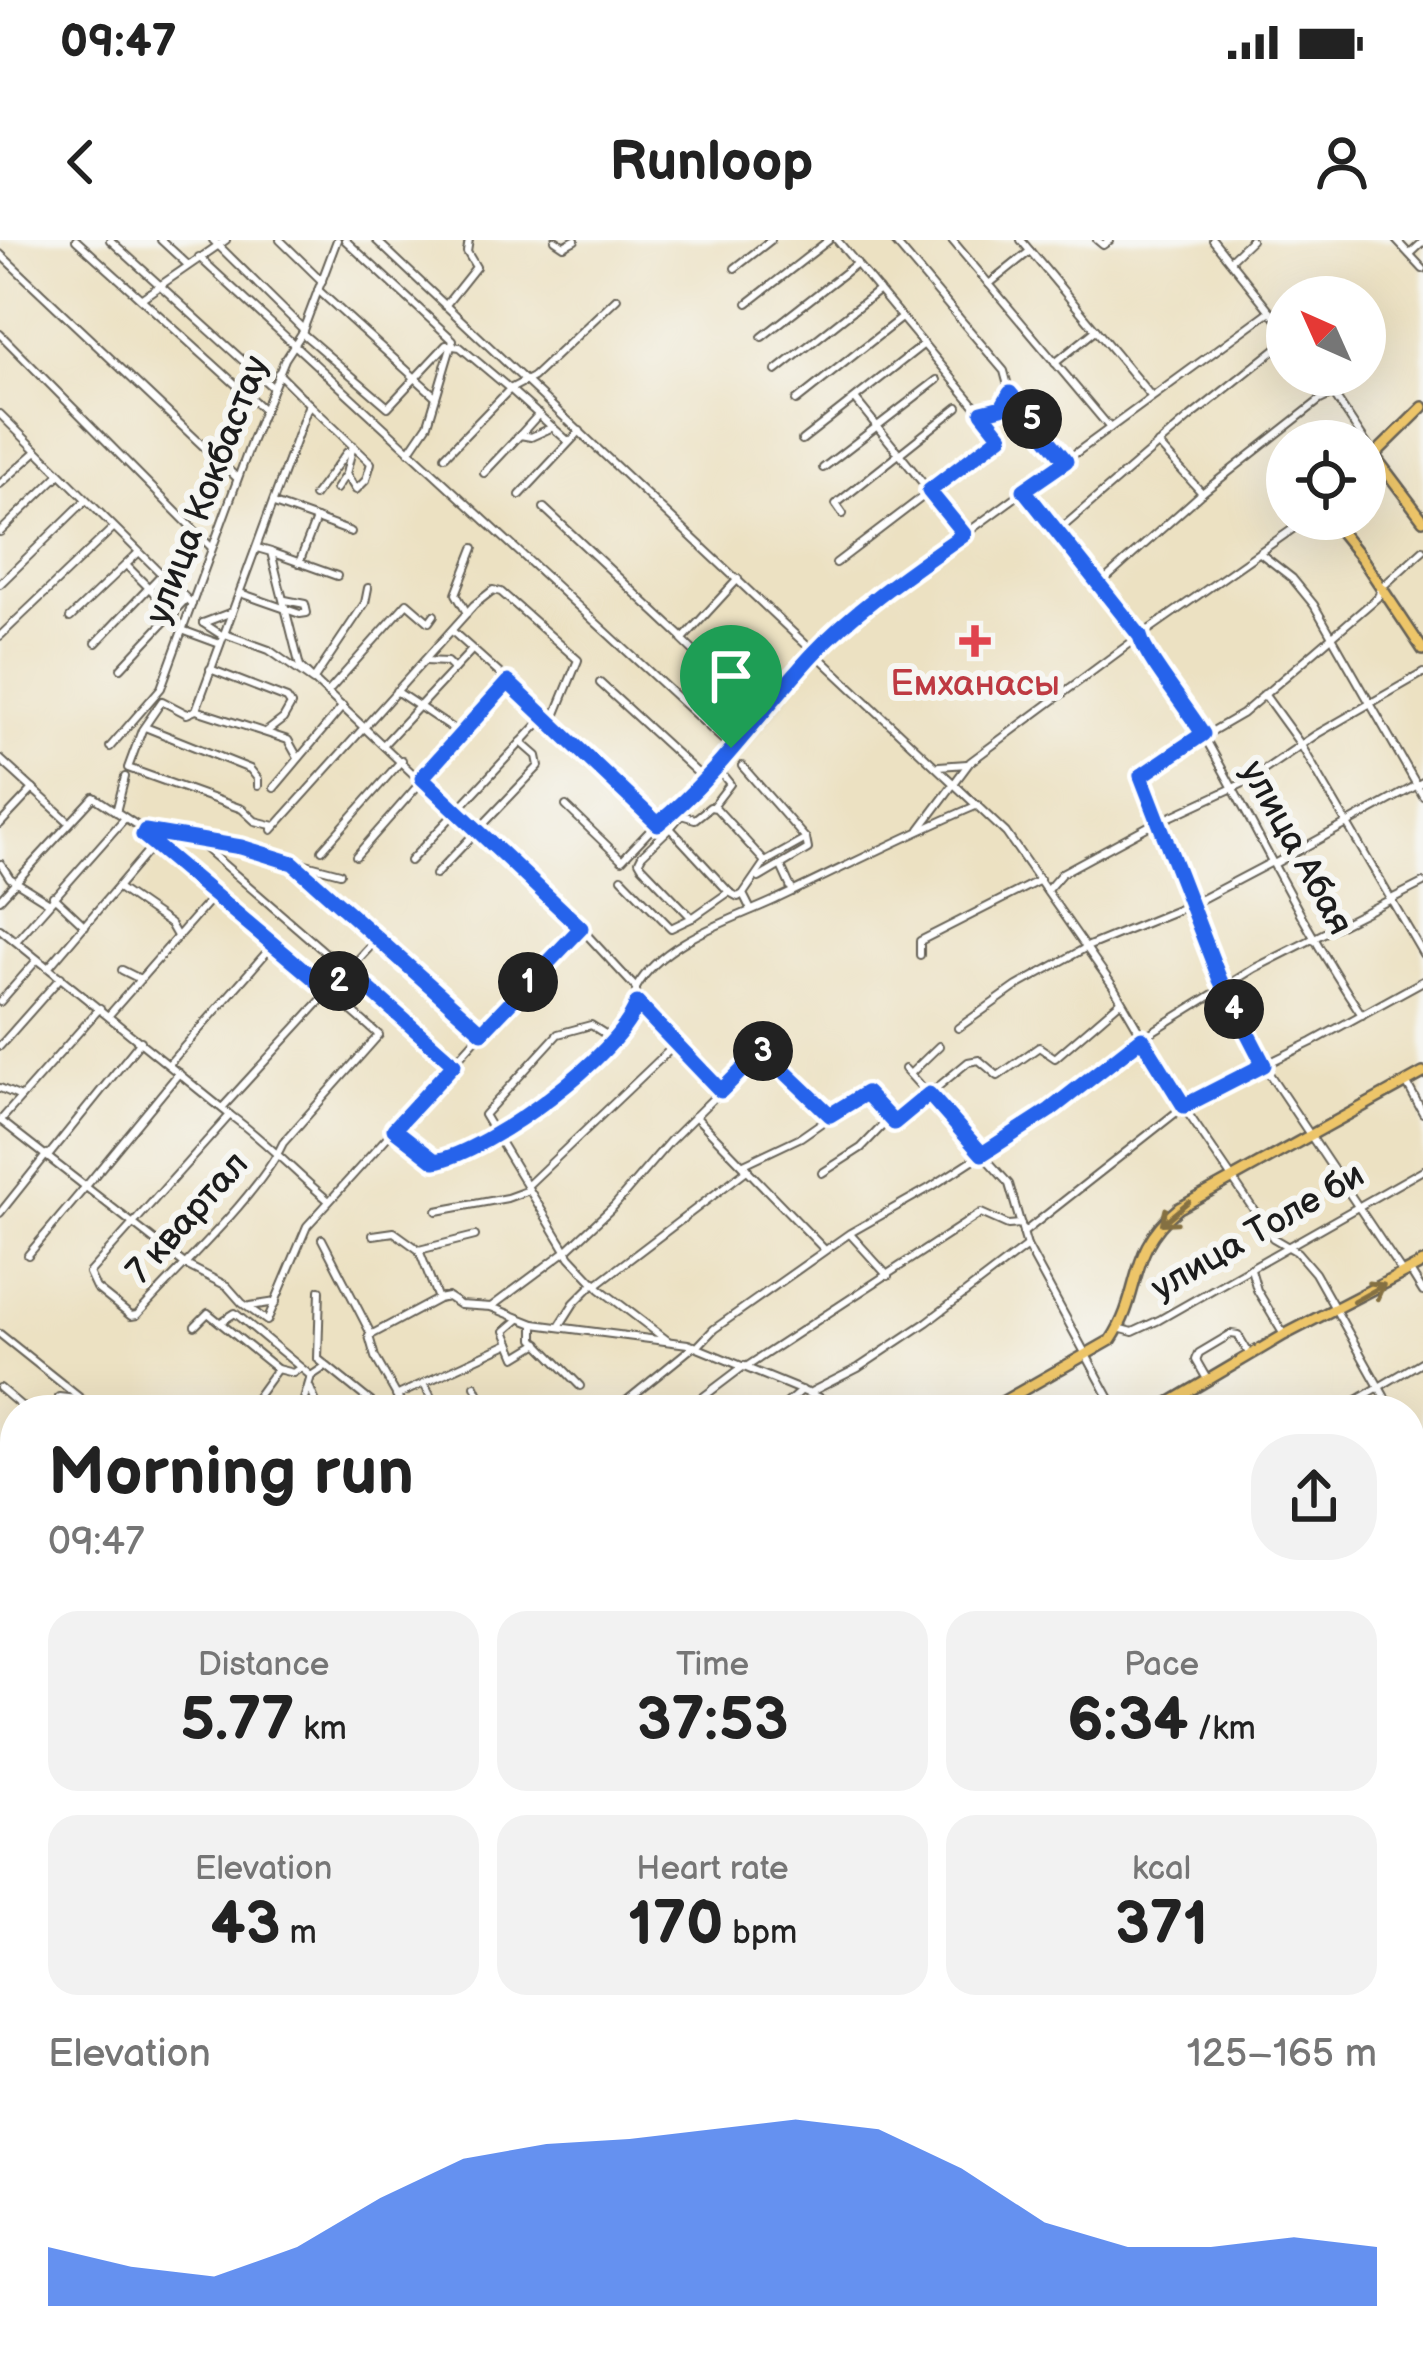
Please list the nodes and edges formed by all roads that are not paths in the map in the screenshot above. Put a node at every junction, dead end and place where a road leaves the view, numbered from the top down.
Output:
1 (76, 240) edge
2 (110, 240) edge
3 (161, 240) edge
4 (280, 240) edge
5 (341, 240) edge
6 (376, 240) edge
7 (469, 240) edge
8 (555, 240) edge
9 (574, 240) edge
10 (771, 240) edge
11 (833, 240) edge
12 (893, 240) edge
13 (952, 240) edge
14 (1021, 240) edge
15 (1110, 240) edge
16 (1213, 240) edge
17 (1251, 240) edge
18 (1396, 240) edge
19 (219, 242) edge
20 (1099, 242) edge
21 (1423, 242) edge
22 (1030, 251) junction
23 (0, 254) edge
24 (1410, 254) junction
25 (199, 257) junction
26 (1230, 260) junction
27 (857, 263) junction
28 (188, 265) junction
29 (735, 268) dead end
30 (1423, 269) edge
31 (988, 284) junction
32 (158, 285) junction
33 (320, 285) junction
34 (879, 290) junction
35 (142, 298) junction
36 (617, 298) dead end
37 (748, 303) dead end
38 (1266, 305) edge
39 (445, 306) junction
40 (1266, 313) edge
41 (902, 317) junction
42 (1096, 330) junction
43 (303, 331) junction
44 (0, 334) edge
45 (763, 337) dead end
46 (924, 344) junction
47 (452, 345) junction
48 (294, 347) junction
49 (1266, 354) edge
50 (1055, 363) junction
51 (776, 371) dead end
52 (278, 373) junction
53 (415, 376) junction
54 (937, 380) dead end
55 (517, 381) junction
56 (273, 388) junction
57 (1010, 393) junction
58 (434, 395) junction
59 (1151, 396) junction
60 (1330, 396) edge
61 (855, 399) junction
62 (796, 401) dead end
63 (309, 404) junction
64 (958, 407) dead end
65 (1423, 407) edge
66 (264, 410) junction
67 (982, 412) junction
68 (0, 414) edge
69 (539, 414) junction
70 (11, 424) junction
71 (878, 426) junction
72 (553, 427) junction
73 (1110, 428) junction
74 (580, 431) junction
75 (0, 435) edge
76 (520, 435) junction
77 (1386, 439) edge
78 (1390, 439) junction
79 (802, 440) dead end
80 (569, 442) junction
81 (1386, 443) edge
82 (1159, 444) junction
83 (353, 445) junction
84 (37, 451) junction
85 (410, 452) junction
86 (900, 454) junction
87 (445, 456) dead end
88 (1066, 461) junction
89 (823, 468) dead end
90 (1386, 470) edge
91 (484, 473) dead end
92 (60, 474) junction
93 (346, 474) junction
94 (237, 478) junction
95 (0, 484) edge
96 (336, 489) dead end
97 (348, 490) dead end
98 (1024, 490) junction
99 (929, 491) junction
100 (1202, 493) junction
101 (520, 495) dead end
102 (314, 496) dead end
103 (86, 500) junction
104 (273, 503) junction
105 (544, 508) dead end
106 (843, 514) dead end
107 (316, 519) junction
108 (1423, 520) edge
109 (113, 528) junction
110 (0, 532) edge
111 (351, 532) dead end
112 (1058, 532) junction
113 (964, 534) junction
114 (1278, 540) edge
115 (1346, 540) edge
116 (211, 547) junction
117 (257, 548) junction
118 (474, 548) dead end
119 (1423, 550) edge
120 (271, 552) junction
121 (138, 553) junction
122 (1260, 553) junction
123 (299, 563) junction
124 (836, 563) dead end
125 (126, 566) junction
126 (160, 575) junction
127 (337, 576) dead end
128 (738, 579) junction
129 (0, 584) edge
130 (1100, 584) junction
131 (368, 588) dead end
132 (1381, 588) junction
133 (152, 591) junction
134 (176, 592) junction
135 (240, 593) junction
136 (285, 599) junction
137 (188, 602) junction
138 (288, 609) junction
139 (232, 612) junction
140 (467, 613) junction
141 (175, 614) junction
142 (434, 615) dead end
143 (70, 618) dead end
144 (182, 630) junction
145 (452, 631) junction
146 (0, 636) edge
147 (1140, 636) junction
148 (1332, 636) junction
149 (682, 637) junction
150 (222, 638) junction
151 (96, 643) dead end
152 (1423, 650) edge
153 (816, 651) junction
154 (470, 652) dead end
155 (424, 660) junction
156 (121, 668) dead end
157 (210, 669) junction
158 (454, 669) junction
159 (1423, 673) edge
160 (315, 681) junction
161 (508, 682) junction
162 (600, 682) dead end
163 (396, 691) junction
164 (328, 692) junction
165 (1264, 694) junction
166 (159, 699) junction
167 (1370, 702) junction
168 (420, 705) junction
169 (343, 706) junction
170 (196, 710) junction
171 (760, 715) junction
172 (553, 721) junction
173 (540, 722) dead end
174 (364, 725) junction
175 (146, 727) junction
176 (266, 732) junction
177 (462, 735) junction
178 (1204, 735) junction
179 (521, 742) junction
180 (384, 744) junction
181 (1300, 746) junction
182 (110, 747) dead end
183 (731, 748) junction
184 (298, 758) junction
185 (0, 759) edge
186 (402, 760) junction
187 (970, 762) junction
188 (935, 765) junction
189 (742, 766) dead end
190 (722, 774) dead end
191 (125, 777) dead end
192 (422, 778) junction
193 (703, 778) junction
194 (953, 783) junction
195 (1420, 783) edge
196 (257, 786) dead end
197 (274, 788) dead end
198 (1231, 788) junction
199 (33, 789) junction
200 (1423, 796) edge
201 (978, 805) junction
202 (566, 806) dead end
203 (713, 806) junction
204 (456, 811) junction
205 (116, 812) junction
206 (124, 818) junction
207 (69, 822) junction
208 (1156, 822) junction
209 (0, 824) edge
210 (658, 824) junction
211 (1347, 824) junction
212 (670, 828) junction
213 (920, 829) junction
214 (477, 830) junction
215 (145, 831) junction
216 (806, 839) junction
217 (200, 843) junction
218 (154, 844) junction
219 (322, 850) dead end
220 (356, 856) dead end
221 (410, 861) dead end
222 (765, 862) junction
223 (293, 863) junction
224 (1272, 863) junction
225 (1, 864) edge
226 (781, 866) junction
227 (340, 873) dead end
228 (435, 875) dead end
229 (622, 878) dead end
230 (756, 880) junction
231 (1040, 880) junction
232 (16, 881) junction
233 (1423, 883) edge
234 (118, 888) junction
235 (1048, 890) junction
236 (793, 891) junction
237 (729, 892) junction
238 (214, 895) junction
239 (741, 895) junction
240 (0, 899) edge
241 (51, 899) junction
242 (1390, 900) junction
243 (1192, 904) junction
244 (749, 911) junction
245 (692, 917) junction
246 (86, 926) junction
247 (581, 928) junction
248 (0, 929) edge
249 (177, 936) junction
250 (1312, 938) junction
251 (377, 939) junction
252 (17, 940) junction
253 (274, 944) junction
254 (1086, 947) junction
255 (1423, 954) edge
256 (920, 955) dead end
257 (38, 958) junction
258 (49, 967) junction
259 (122, 970) dead end
260 (346, 973) junction
261 (62, 976) junction
262 (140, 979) junction
263 (1423, 981) edge
264 (636, 988) junction
265 (1224, 988) junction
266 (330, 992) junction
267 (1121, 1001) junction
268 (0, 1002) edge
269 (637, 1003) junction
270 (100, 1008) junction
271 (109, 1015) junction
272 (1362, 1015) junction
273 (958, 1028) dead end
274 (482, 1032) junction
275 (1142, 1038) junction
276 (613, 1039) junction
277 (141, 1041) junction
278 (676, 1044) junction
279 (0, 1046) edge
280 (939, 1046) dead end
281 (169, 1064) junction
282 (454, 1064) junction
283 (1264, 1065) junction
284 (179, 1072) junction
285 (1423, 1073) edge
286 (1406, 1082) junction
287 (0, 1088) edge
288 (721, 1091) junction
289 (929, 1094) junction
290 (21, 1097) junction
291 (1184, 1106) junction
292 (222, 1108) junction
293 (1423, 1113) edge
294 (230, 1115) junction
295 (830, 1115) junction
296 (695, 1116) junction
297 (0, 1120) edge
298 (892, 1122) junction
299 (394, 1129) junction
300 (496, 1131) junction
301 (1310, 1134) junction
302 (48, 1154) junction
303 (982, 1154) junction
304 (277, 1159) junction
305 (746, 1166) junction
306 (1423, 1170) edge
307 (822, 1173) dead end
308 (1231, 1178) junction
309 (87, 1185) junction
310 (528, 1188) junction
311 (329, 1201) junction
312 (1357, 1206) junction
313 (437, 1211) dead end
314 (0, 1213) edge
315 (134, 1222) junction
316 (1022, 1228) junction
317 (850, 1233) junction
318 (373, 1235) dead end
319 (475, 1236) dead end
320 (322, 1239) dead end
321 (1027, 1246) junction
322 (1285, 1247) junction
323 (419, 1250) junction
324 (825, 1250) junction
325 (566, 1251) junction
326 (28, 1255) dead end
327 (184, 1263) junction
328 (1423, 1264) edge
329 (1250, 1268) junction
330 (1407, 1273) junction
331 (888, 1276) junction
332 (596, 1283) junction
333 (320, 1290) dead end
334 (1423, 1292) edge
335 (438, 1299) junction
336 (276, 1302) junction
337 (250, 1306) junction
338 (490, 1307) junction
339 (1338, 1310) junction
340 (519, 1319) junction
341 (221, 1322) junction
342 (535, 1324) junction
343 (560, 1325) junction
344 (195, 1326) dead end
345 (1118, 1328) junction
346 (0, 1334) edge
347 (371, 1334) junction
348 (1284, 1335) junction
349 (668, 1340) junction
350 (510, 1343) junction
351 (538, 1343) junction
352 (696, 1346) junction
353 (1250, 1355) junction
354 (1086, 1357) junction
355 (292, 1359) junction
356 (1423, 1360) edge
357 (745, 1366) junction
358 (300, 1368) junction
359 (326, 1368) junction
360 (278, 1370) junction
361 (310, 1380) junction
362 (1208, 1381) junction
363 (424, 1383) junction
364 (580, 1385) dead end
365 (1379, 1385) junction
366 (475, 1386) dead end
367 (805, 1392) junction
368 (67, 1395) edge
369 (258, 1395) edge
370 (306, 1395) edge
371 (314, 1395) edge
372 (361, 1395) edge
373 (396, 1395) edge
374 (398, 1395) edge
375 (430, 1395) edge
376 (478, 1395) edge
377 (634, 1395) edge
378 (706, 1395) edge
379 (801, 1395) edge
380 (812, 1395) edge
381 (1016, 1395) edge
382 (1108, 1395) edge
383 (1183, 1395) edge
384 (1363, 1395) edge
385 (1384, 1395) edge

1 - 35 street
2 - 32 street
3 - 28 street
4 - 33 street
5 - 33 street, улица Кокбастау
5 - 47 street
6 - 39 street
7 - 39 street
8 - 9 street
10 - 29 street
11 - 27 street
11 - 37 street
12 - 57 street
13 - 31 street
14 - 22 street
15 - 20 street
16 - 26 street
17 - 26 street
18 - 24 street
19 - 25 street
19 - 43 street
21 - 24 street
22 - 31 street
22 - 42 street
23 - 94 street
24 - 30 street
25 - 28 street
25 - 48 street
26 - 38 street
27 - 34 street
27 - 45 street
28 - 32 street
31 - 50 street
32 - 35 street
32 - 56 street
33 - 43 street, улица Кокбастау
33 - 53 street
34 - 41 street
34 - 51 street
35 - 66 street
36 - 55 street
39 - 55 street
40 - 59 street
41 - 46 street
41 - 62 street
42 - 50 street
42 - 59 street
43 - 48 street, улица Кокбастау
43 - 53 street
44 - 116 street
46 - 61 street
46 - 67 street
47 - 53 street
47 - 55 street
47 - 58 street
48 - 52 street, улица Кокбастау
48 - 85 street
49 - 82 street
50 - 73 street
52 - 56 street, улица Кокбастау
52 - 63 street
53 - 58 street
54 - 71 street
55 - 69 street
55 - 74 street
55 - 87 street
56 - 66 street, улица Кокбастау
57 - 67 street
57 - 88 street
58 - 85 street
59 - 73 street
60 - 100 street
61 - 71 street
61 - 79 street
63 - 83 street
63 - 104 street
64 - 86 street
65 - 78 main road
66 - 94 street, улица Кокбастау
67 - 99 street
68 - 70 street
69 - 72 street
69 - 76 street
70 - 75 street
70 - 84 street
71 - 86 street
71 - 89 street
72 - 76 street
72 - 80 street
73 - 88 street
74 - 80 street
74 - 128 street
76 - 91 street
77 - 78 street
78 - 81 main road
80 - 101 street
82 - 100 street
82 - 112 street
83 - 93 street
83 - 93 street
83 - 102 street
84 - 92 street
84 - 95 street
85 - 183 street
86 - 99 street
86 - 106 street
88 - 98 street
90 - 108 main road
92 - 103 street
92 - 110 street
93 - 96 street
93 - 97 street
94 - 116 street, улица Кокбастау
98 - 112 street, улица Абая
98 - 113 street
99 - 113 street
99 - 124 street
100 - 130 street
103 - 109 street
103 - 129 street
104 - 107 street
104 - 117 street
105 - 149 street
107 - 111 street
107 - 123 street
109 - 121 street
109 - 146 street
112 - 130 street, улица Абая
113 - 153 street
114 - 122 street
115 - 132 main road
116 - 137 street, улица Кокбастау
117 - 120 street
117 - 135 street
118 - 140 street
119 - 132 street
120 - 123 street
120 - 136 street
121 - 125 street
121 - 126 street
122 - 147 street
122 - 148 street
123 - 127 street
125 - 133 street
125 - 143 street
126 - 133 street
126 - 134 street
128 - 149 street
128 - 153 street
130 - 147 street, улица Абая
131 - 160 street
132 - 148 street
132 - 152 main road
133 - 134 street
133 - 141 street
133 - 151 street
134 - 137 street
135 - 138 street
135 - 139 street
136 - 138 street
136 - 138 street
137 - 141 street
137 - 144 street, улица Кокбастау
138 - 160 street
139 - 150 street
139 - 150 street
140 - 145 street
140 - 172 street
141 - 156 street
142 - 164 street
144 - 150 street
144 - 166 street, улица Кокбастау
145 - 155 street
145 - 161 street
147 - 178 street, улица Абая
147 - 187 street
148 - 165 street
148 - 167 street
149 - 171 street
150 - 157 street
150 - 160 street
153 - 171 street
153 - 188 street
154 - 158 street
155 - 158 street
155 - 163 street
157 - 170 street
157 - 176 street
158 - 168 street
159 - 167 street
160 - 164 street
161 - 172 street
161 - 177 street
162 - 193 street
163 - 168 street
163 - 174 street
164 - 169 street
165 - 178 street
165 - 181 street
166 - 170 street
166 - 175 street
166 - 182 street, улица Кокбастау
167 - 181 street
167 - 195 street
168 - 177 street
168 - 180 street
169 - 174 street
169 - 184 street
170 - 176 street
171 - 183 street
172 - 210 street
173 - 179 street
174 - 175 street
174 - 180 street
175 - 196 street
176 - 184 street
177 - 192 street
178 - 198 street, улица Абая
178 - 208 street
179 - 204 street
179 - 214 street
180 - 186 street
181 - 198 street
181 - 211 street
183 - 193 street
184 - 197 street
185 - 199 street
186 - 192 street
186 - 219 street
187 - 188 street
187 - 194 street
188 - 194 street
189 - 216 street
190 - 203 street
191 - 205 street
192 - 204 street
192 - 220 street
193 - 210 street
194 - 201 street
194 - 213 street
195 - 200 street
195 - 211 street
198 - 208 street
198 - 224 street, улица Абая
199 - 207 street
199 - 209 street
201 - 213 street
201 - 231 street
202 - 210 street
203 - 212 street
203 - 222 street
204 - 214 street
204 - 221 street
205 - 206 street
205 - 207 street
206 - 215 street
206 - 241 street
207 - 232 street
208 - 235 street
208 - 243 street
211 - 224 street
211 - 242 street
212 - 237 street
212 - 245 street
213 - 236 street
214 - 228 street
214 - 247 street
215 - 217 street
215 - 218 street
216 - 222 street
216 - 226 street
217 - 223 street
217 - 260 street
218 - 234 street
218 - 238 street
222 - 230 street
223 - 227 street
223 - 251 street
224 - 243 street
224 - 250 street, улица Абая
225 - 232 street
226 - 230 street
226 - 236 street
229 - 245 street
230 - 239 street
231 - 235 street
231 - 256 street
232 - 240 street
232 - 241 street
233 - 242 street
234 - 246 street
234 - 249 street
235 - 254 street
236 - 244 street
237 - 239 street
237 - 245 street
238 - 249 street
238 - 253 street
239 - 244 street
241 - 246 street
241 - 252 street
242 - 250 street
242 - 255 street
243 - 254 street
243 - 265 street
244 - 264 street
246 - 258 street
247 - 264 street
247 - 274 street
248 - 252 street
249 - 262 street
250 - 265 street
250 - 272 street, улица Абая
251 - 260 street
251 - 274 street
252 - 257 street
253 - 266 street
253 - 281 street
254 - 267 street
254 - 273 street
257 - 258 street
257 - 268 street
258 - 261 street
259 - 262 street
260 - 266 street
260 - 282 street
261 - 270 street
261 - 279 street
262 - 271 street
263 - 272 street
264 - 269 street
265 - 275 street
265 - 283 street
266 - 292 street
266 - 304 street, 7 квартал
267 - 275 street
267 - 289 street
269 - 276 street
269 - 278 street
270 - 271 street
270 - 290 street
271 - 277 street
272 - 283 street
274 - 282 street
275 - 291 street
275 - 303 street
276 - 300 street
276 - 300 street
277 - 281 street
277 - 302 street
278 - 288 street
278 - 310 street
280 - 289 street
281 - 284 street
282 - 299 street
283 - 291 street
283 - 301 street
284 - 292 street
284 - 309 street
285 - 286 main road
286 - 293 street
286 - 301 main road
287 - 290 street
288 - 295 street
288 - 296 street
289 - 298 street
289 - 303 street
290 - 297 street
291 - 308 street
291 - 316 street
292 - 294 street
294 - 304 street
294 - 315 street
295 - 298 street
295 - 305 street
296 - 305 street
296 - 325 street
297 - 302 street
298 - 307 street
299 - 300 street
299 - 311 street
300 - 310 street
301 - 308 main road
301 - 312 street
302 - 309 street
302 - 314 street
303 - 316 street
303 - 317 street
304 - 311 street
304 - 327 street, 7 квартал
305 - 324 street
305 - 332 street
306 - 312 street, улица Толе би
308 - 322 street
308 -> 345 main road
309 - 315 street
309 - 326 street
310 - 313 street
310 - 325 street
311 - 336 street
312 - 322 street, улица Толе би
312 - 330 street
315 - 327 street
315 - 327 street, 7 квартал
316 - 321 street
316 - 331 street
317 - 324 street
317 - 331 street
318 - 323 street
319 - 323 street
320 - 347 street
321 - 354 street
321 - 367 street
322 - 329 street, улица Толе би
322 - 339 street
323 - 335 street
324 - 352 street
325 - 332 street
325 - 338 street
327 - 337 street
328 - 330 main road
329 - 345 street, улица Толе би
329 - 348 street
330 - 334 street
339 -> 330 main road
331 - 357 street
332 - 343 street
332 - 349 street
333 - 359 street
335 - 338 street
335 - 347 street
336 - 337 street
336 - 337 street
338 - 340 street
339 - 348 main road
339 - 365 street
340 - 342 street
340 - 350 street
341 - 344 street
341 - 355 street
341 - 360 street
342 - 343 street
342 - 351 street
343 - 349 street
345 - 354 main road
346 - 368 street
347 - 373 street
348 - 353 main road
349 - 352 street
350 - 351 street
350 - 363 street
351 - 364 street
352 - 357 street
352 - 377 street
353 - 362 main road
353 - 362 street
354 - 381 main road
354 - 382 street
355 - 358 street
355 - 360 street
356 - 365 street
357 - 367 street
357 - 378 street
358 - 360 street
358 - 361 street
359 - 361 street
359 - 372 street
360 - 369 street
361 - 370 street
361 - 371 street
362 - 383 main road
363 - 374 street
363 - 375 street
365 - 384 street
365 - 385 street
366 - 376 street
367 - 379 street
367 - 380 street

